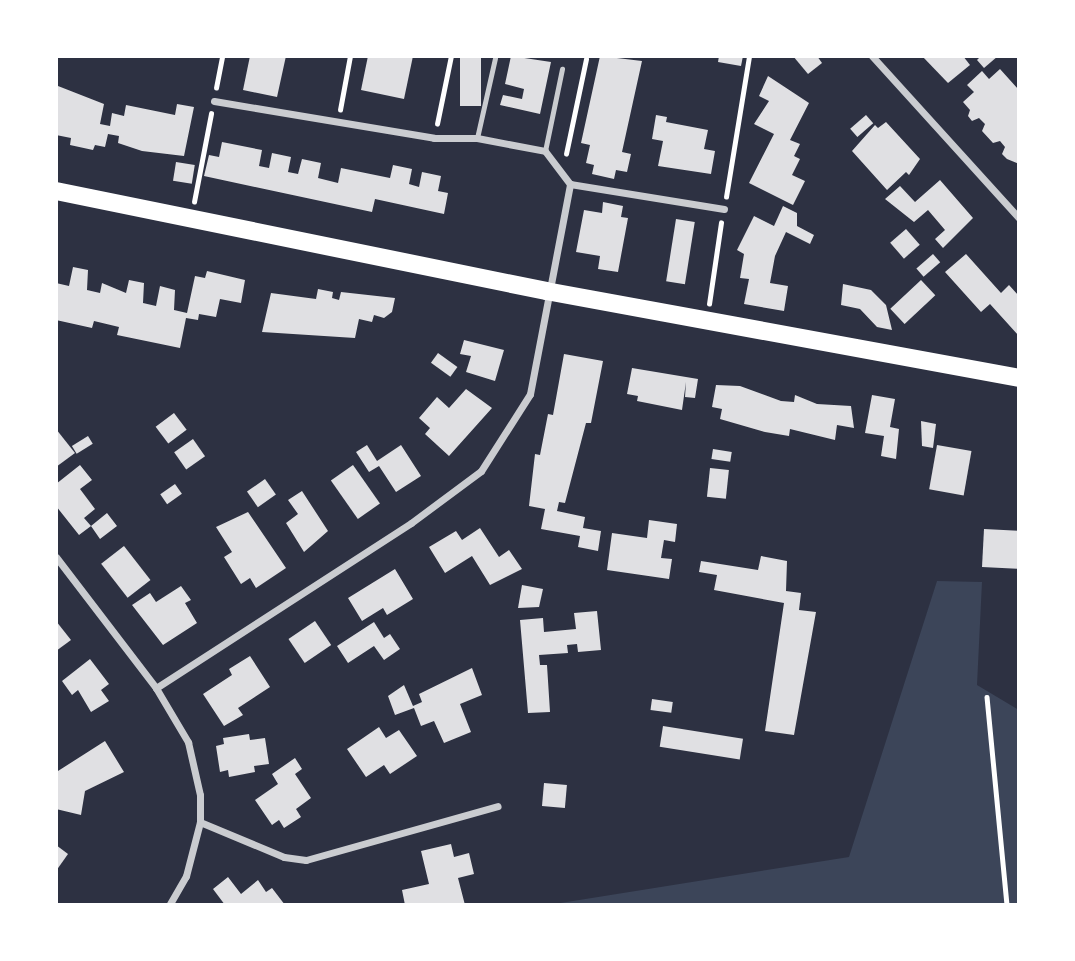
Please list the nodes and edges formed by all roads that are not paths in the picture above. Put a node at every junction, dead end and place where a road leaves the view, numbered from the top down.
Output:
1 (872, 56) edge
2 (495, 58) dead end
3 (562, 69) dead end
4 (214, 101) road end
5 (477, 138) junction
6 (545, 151) junction
7 (570, 184) junction
8 (56, 191) edge
9 (724, 209) road end
10 (1019, 218) edge
11 (546, 291) junction
12 (1019, 378) edge
13 (56, 557) edge
14 (156, 688) junction
15 (498, 806) dead end
16 (200, 822) junction
17 (169, 905) edge

1 - 10 street
2 - 5 lane
3 - 6 lane
4 - 5 street
5 - 6 street
6 - 7 street
7 - 9 street
7 - 11 street
8 - 11 main road
11 - 12 main road
11 - 14 street
13 - 14 street
14 - 16 street
15 - 16 street
16 - 17 street

